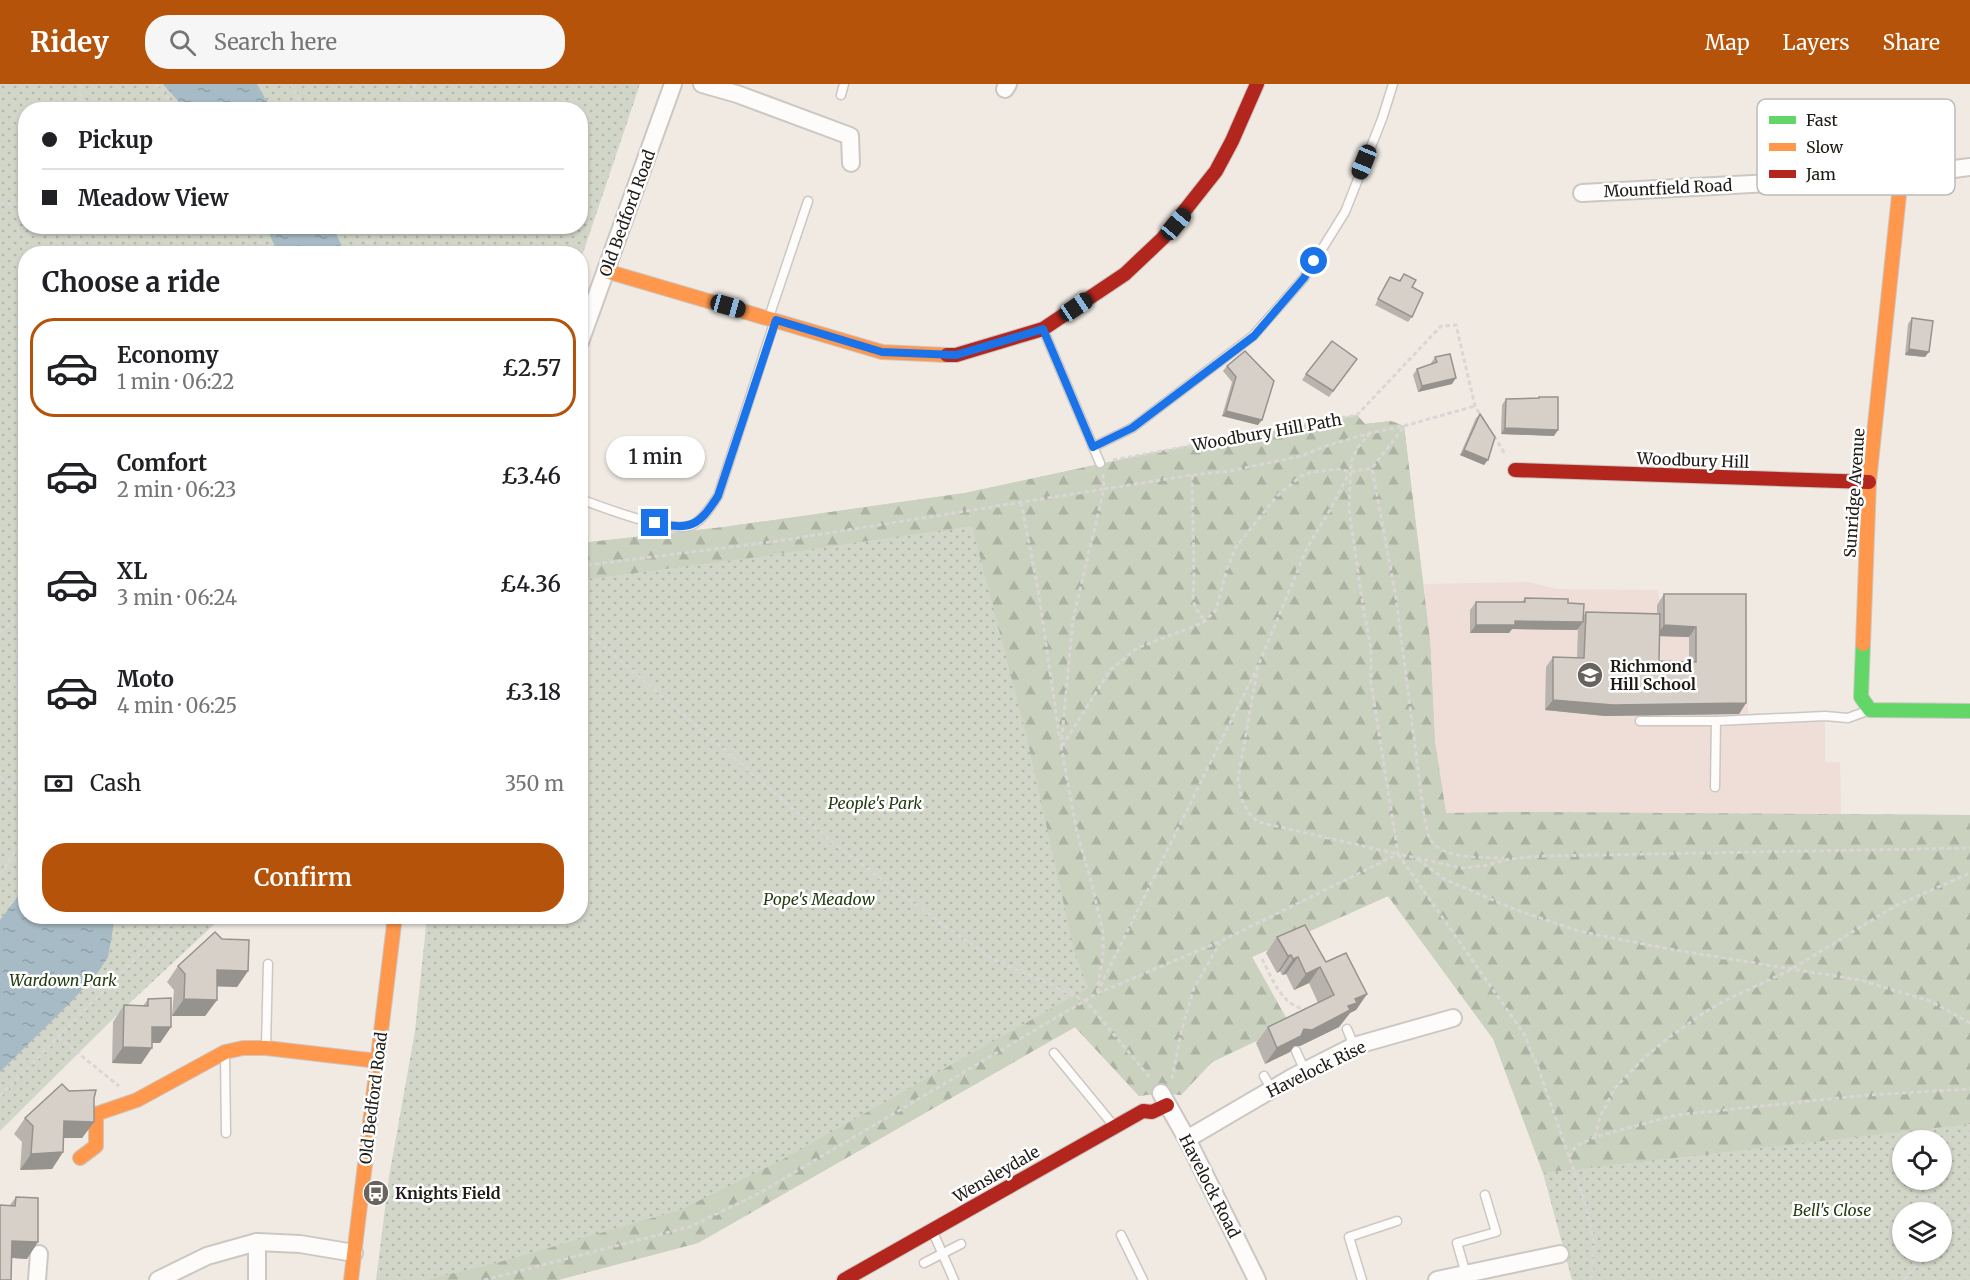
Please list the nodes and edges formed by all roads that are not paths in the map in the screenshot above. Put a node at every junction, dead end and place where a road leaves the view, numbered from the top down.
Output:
1 (673, 84) edge
2 (702, 84) edge
3 (844, 84) edge
4 (1257, 84) edge
5 (1393, 84) edge
6 (841, 95) dead end
7 (850, 163) dead end
8 (1970, 167) edge
9 (1955, 169) edge
10 (1757, 184) edge
11 (1582, 193) dead end
12 (1899, 195) edge
13 (808, 201) dead end
14 (606, 271) junction
15 (772, 319) junction
16 (588, 320) edge
17 (1043, 329) junction
18 (1093, 447) junction
19 (1100, 463) road end
20 (1515, 471) road end
21 (1869, 482) junction
22 (588, 503) edge
23 (1870, 710) junction
24 (1970, 711) edge
25 (1640, 721) edge
26 (1716, 721) junction
27 (1715, 787) dead end
28 (394, 924) edge
29 (268, 964) dead end
30 (1453, 1018) dead end
31 (1347, 1029) edge
32 (1354, 1046) junction
33 (266, 1048) junction
34 (1296, 1051) edge
35 (225, 1052) junction
36 (1054, 1053) dead end
37 (378, 1061) junction
38 (1305, 1071) junction
39 (1164, 1099) joint
40 (1114, 1126) junction
41 (226, 1133) dead end
42 (1187, 1139) junction
43 (80, 1158) dead end
44 (1485, 1195) dead end
45 (1397, 1221) dead end
46 (932, 1230) junction
47 (1121, 1235) dead end
48 (257, 1242) junction
49 (961, 1244) dead end
50 (354, 1253) junction
51 (39, 1254) edge
52 (942, 1254) junction
53 (1560, 1254) dead end
54 (924, 1263) dead end
55 (1466, 1274) junction
56 (37, 1280) edge
57 (159, 1280) edge
58 (257, 1280) edge
59 (351, 1280) edge
60 (844, 1280) edge
61 (954, 1280) edge
62 (1143, 1280) edge
63 (1257, 1280) edge
64 (1362, 1280) edge
65 (1437, 1280) edge

1 - 14 street, Old Bedford Road
2 - 7 street
3 - 6 lane
4 - 17 street
5 - 18 lane
8 - 9 street, Mountfield Road
10 - 11 street, Mountfield Road
12 - 21 street, Sunridge Avenue
13 - 15 lane
14 - 15 street
14 - 16 street, Old Bedford Road
15 - 17 street
15 - 22 lane
17 - 18 lane
18 - 19 lane
20 - 21 street, Woodbury Hill
21 - 23 street, Sunridge Avenue
23 - 24 street
23 - 26 lane
25 - 26 lane
26 - 27 lane
28 - 37 street, Old Bedford Road
29 - 33 lane
30 - 32 street, Havelock Rise
31 - 32 lane
32 - 38 street, Havelock Rise
33 - 35 street
33 - 37 street
34 - 38 lane
35 - 41 lane
35 - 43 street
36 - 40 lane
37 - 50 street, Old Bedford Road
38 - 42 street, Havelock Rise
39 - 40 street, Wensleydale
39 - 42 street, Havelock Road
40 - 46 street, Wensleydale
42 - 63 street, Havelock Road
44 - 55 lane
45 - 64 lane
46 - 52 lane
46 - 60 street, Wensleydale
47 - 62 lane
48 - 50 street
48 - 57 street
48 - 58 street
49 - 52 lane
50 - 59 street, Old Bedford Road
51 - 56 street
52 - 54 lane
52 - 61 lane
53 - 55 street
55 - 65 street

